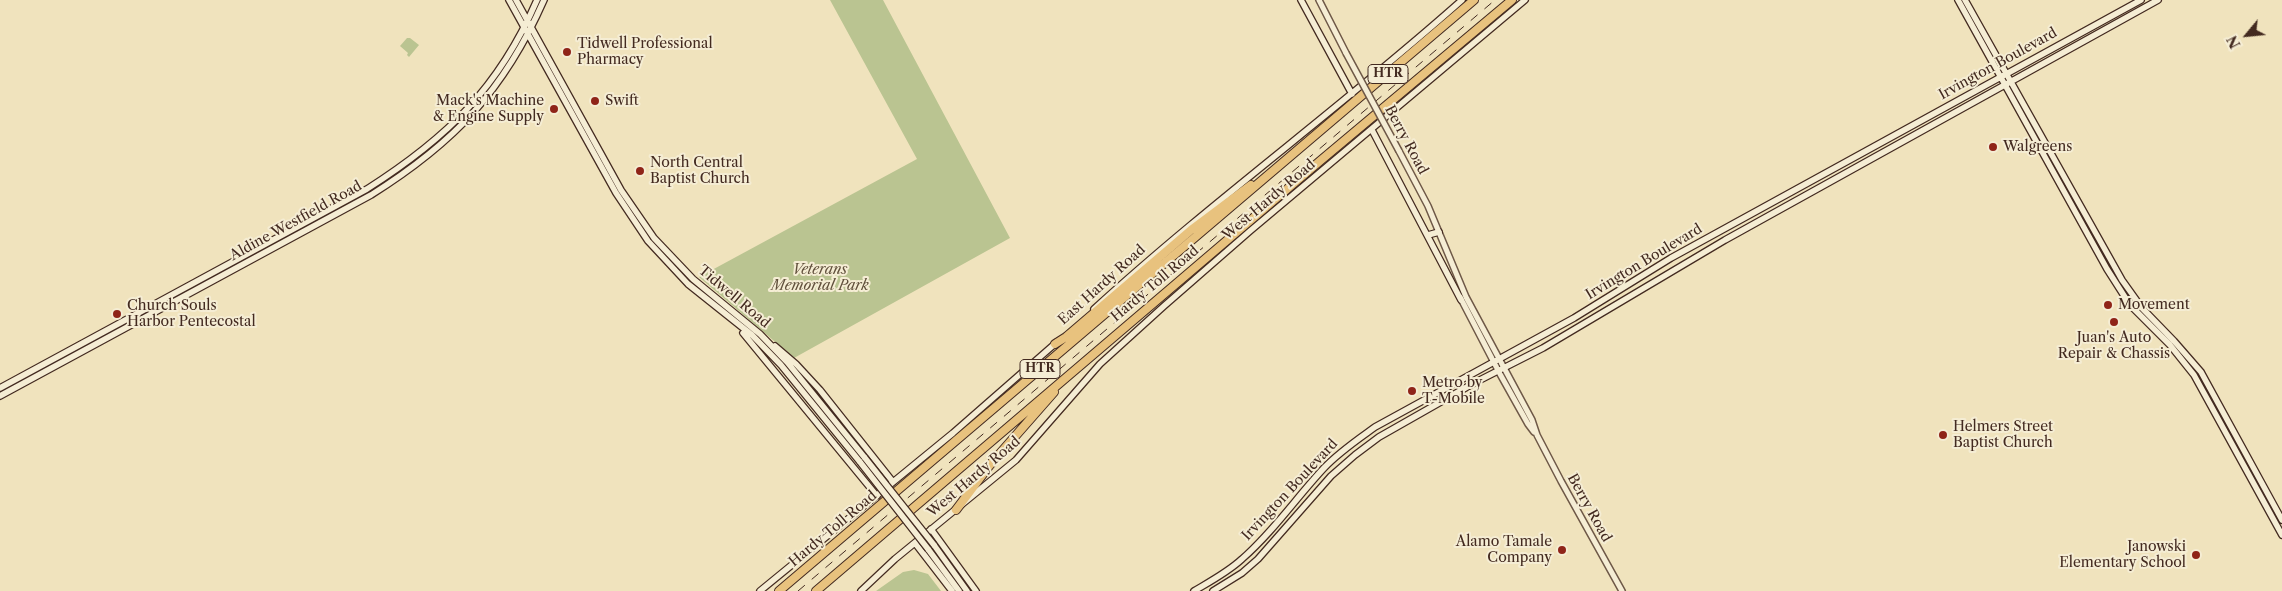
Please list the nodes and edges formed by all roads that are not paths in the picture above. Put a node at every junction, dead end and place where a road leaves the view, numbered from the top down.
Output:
1 (509, 0) edge
2 (516, 0) edge
3 (537, 0) edge
4 (544, 0) edge
5 (1301, 0) edge
6 (1318, 0) edge
7 (1462, 0) edge
8 (1474, 0) edge
9 (1512, 0) edge
10 (1525, 0) edge
11 (1958, 0) edge
12 (1965, 0) edge
13 (2141, 0) edge
14 (2158, 0) edge
15 (2113, 15) junction
16 (1972, 18) junction
17 (2117, 23) junction
18 (530, 24) junction
19 (526, 31) junction
20 (2039, 56) junction
21 (2043, 63) junction
22 (2003, 75) junction
23 (2008, 83) junction
24 (1352, 94) junction
25 (1372, 130) junction
26 (590, 132) junction
27 (584, 135) junction
28 (1301, 148) junction
29 (618, 192) junction
30 (1439, 232) junction
31 (1428, 235) junction
32 (1453, 268) junction
33 (1619, 290) junction
34 (1461, 300) junction
35 (1613, 306) junction
36 (727, 314) junction
37 (760, 334) junction
38 (1055, 344) junction
39 (1500, 360) junction
40 (1494, 363) junction
41 (1505, 368) junction
42 (1498, 371) junction
43 (1071, 372) junction
44 (32, 375) junction
45 (0, 388) edge
46 (0, 396) edge
47 (1538, 435) junction
48 (2239, 448) junction
49 (862, 460) junction
50 (884, 469) junction
51 (893, 482) junction
52 (870, 486) junction
53 (877, 496) junction
54 (956, 510) junction
55 (2282, 520) edge
56 (931, 529) junction
57 (2282, 535) edge
58 (939, 539) junction
59 (915, 543) junction
60 (931, 547) junction
61 (922, 552) junction
62 (760, 591) edge
63 (779, 591) edge
64 (816, 591) edge
65 (861, 591) edge
66 (952, 591) edge
67 (959, 591) edge
68 (967, 591) edge
69 (976, 591) edge
70 (1194, 591) edge
71 (1214, 591) edge
72 (1622, 591) edge

1 - 19 main road, Tidwell Road
2 - 18 main road, Tidwell Road
3 - 18 main road, Aldine Westfield Road
4 - 18 main road, Aldine Westfield Road
5 - 24 main road
6 - 30 street, Berry Road, bridge
7 - 24 main road, East Hardy Road
8 - 28 highway, Hardy Toll Road / HTR
9 - 43 highway, Hardy Toll Road / HTR
10 - 25 main road, West Hardy Road
11 - 16 main road
12 - 16 main road
13 - 15 main road, Irvington Boulevard
14 - 17 main road, Irvington Boulevard
15 - 17 main road
15 - 20 main road, Irvington Boulevard
16 - 22 main road
17 - 21 main road, Irvington Boulevard
18 - 19 main road, Aldine Westfield Road
18 - 26 main road, Tidwell Road
19 - 27 main road, Tidwell Road
19 - 44 main road, Aldine Westfield Road
20 - 21 main road
20 - 22 main road, Irvington Boulevard
21 - 23 main road, Irvington Boulevard
22 - 23 main road
22 - 33 main road, Irvington Boulevard
23 - 35 main road, Irvington Boulevard
23 - 48 main road
24 - 38 main road, East Hardy Road
25 - 31 main road
25 - 54 main road, West Hardy Road
26 - 27 main road
26 - 29 main road, Tidwell Road
27 - 29 main road, Tidwell Road
28 - 38 highway
28 - 63 highway, Hardy Toll Road / HTR
29 - 36 main road, Tidwell Road
29 - 37 main road, Tidwell Road
30 - 31 main road
30 - 32 street, Berry Road
31 - 34 main road
32 - 34 street, Berry Road
32 - 39 street, Berry Road
33 - 35 main road
33 - 39 main road, Irvington Boulevard
34 - 40 street, Berry Road
35 - 41 main road, Irvington Boulevard
36 - 49 main road, Tidwell Road
36 - 52 main road
37 - 49 main road, Tidwell Road
37 - 50 main road
38 - 51 main road, East Hardy Road
39 - 40 main road, Irvington Boulevard
39 - 41 street, Berry Road
40 - 42 street, Berry Road
40 - 70 main road, Irvington Boulevard
41 - 42 main road, Irvington Boulevard
41 - 47 street, Berry Road
42 - 47 street, Berry Road
42 - 71 main road, Irvington Boulevard
43 - 54 highway
43 - 64 highway, Hardy Toll Road / HTR
44 - 45 main road, Aldine Westfield Road
44 - 46 main road, Aldine Westfield Road
47 - 72 street, Berry Road
48 - 55 main road
48 - 57 main road
49 - 60 main road, Tidwell Road, bridge
50 - 51 main road
50 - 52 main road
51 - 53 main road, East Hardy Road
52 - 53 main road
53 - 62 main road, East Hardy Road
54 - 56 main road, West Hardy Road
56 - 58 main road
56 - 59 main road, West Hardy Road
58 - 61 main road
58 - 69 main road
59 - 61 main road
59 - 65 main road, West Hardy Road
60 - 67 main road, Tidwell Road
60 - 68 main road, Tidwell Road
61 - 66 main road

